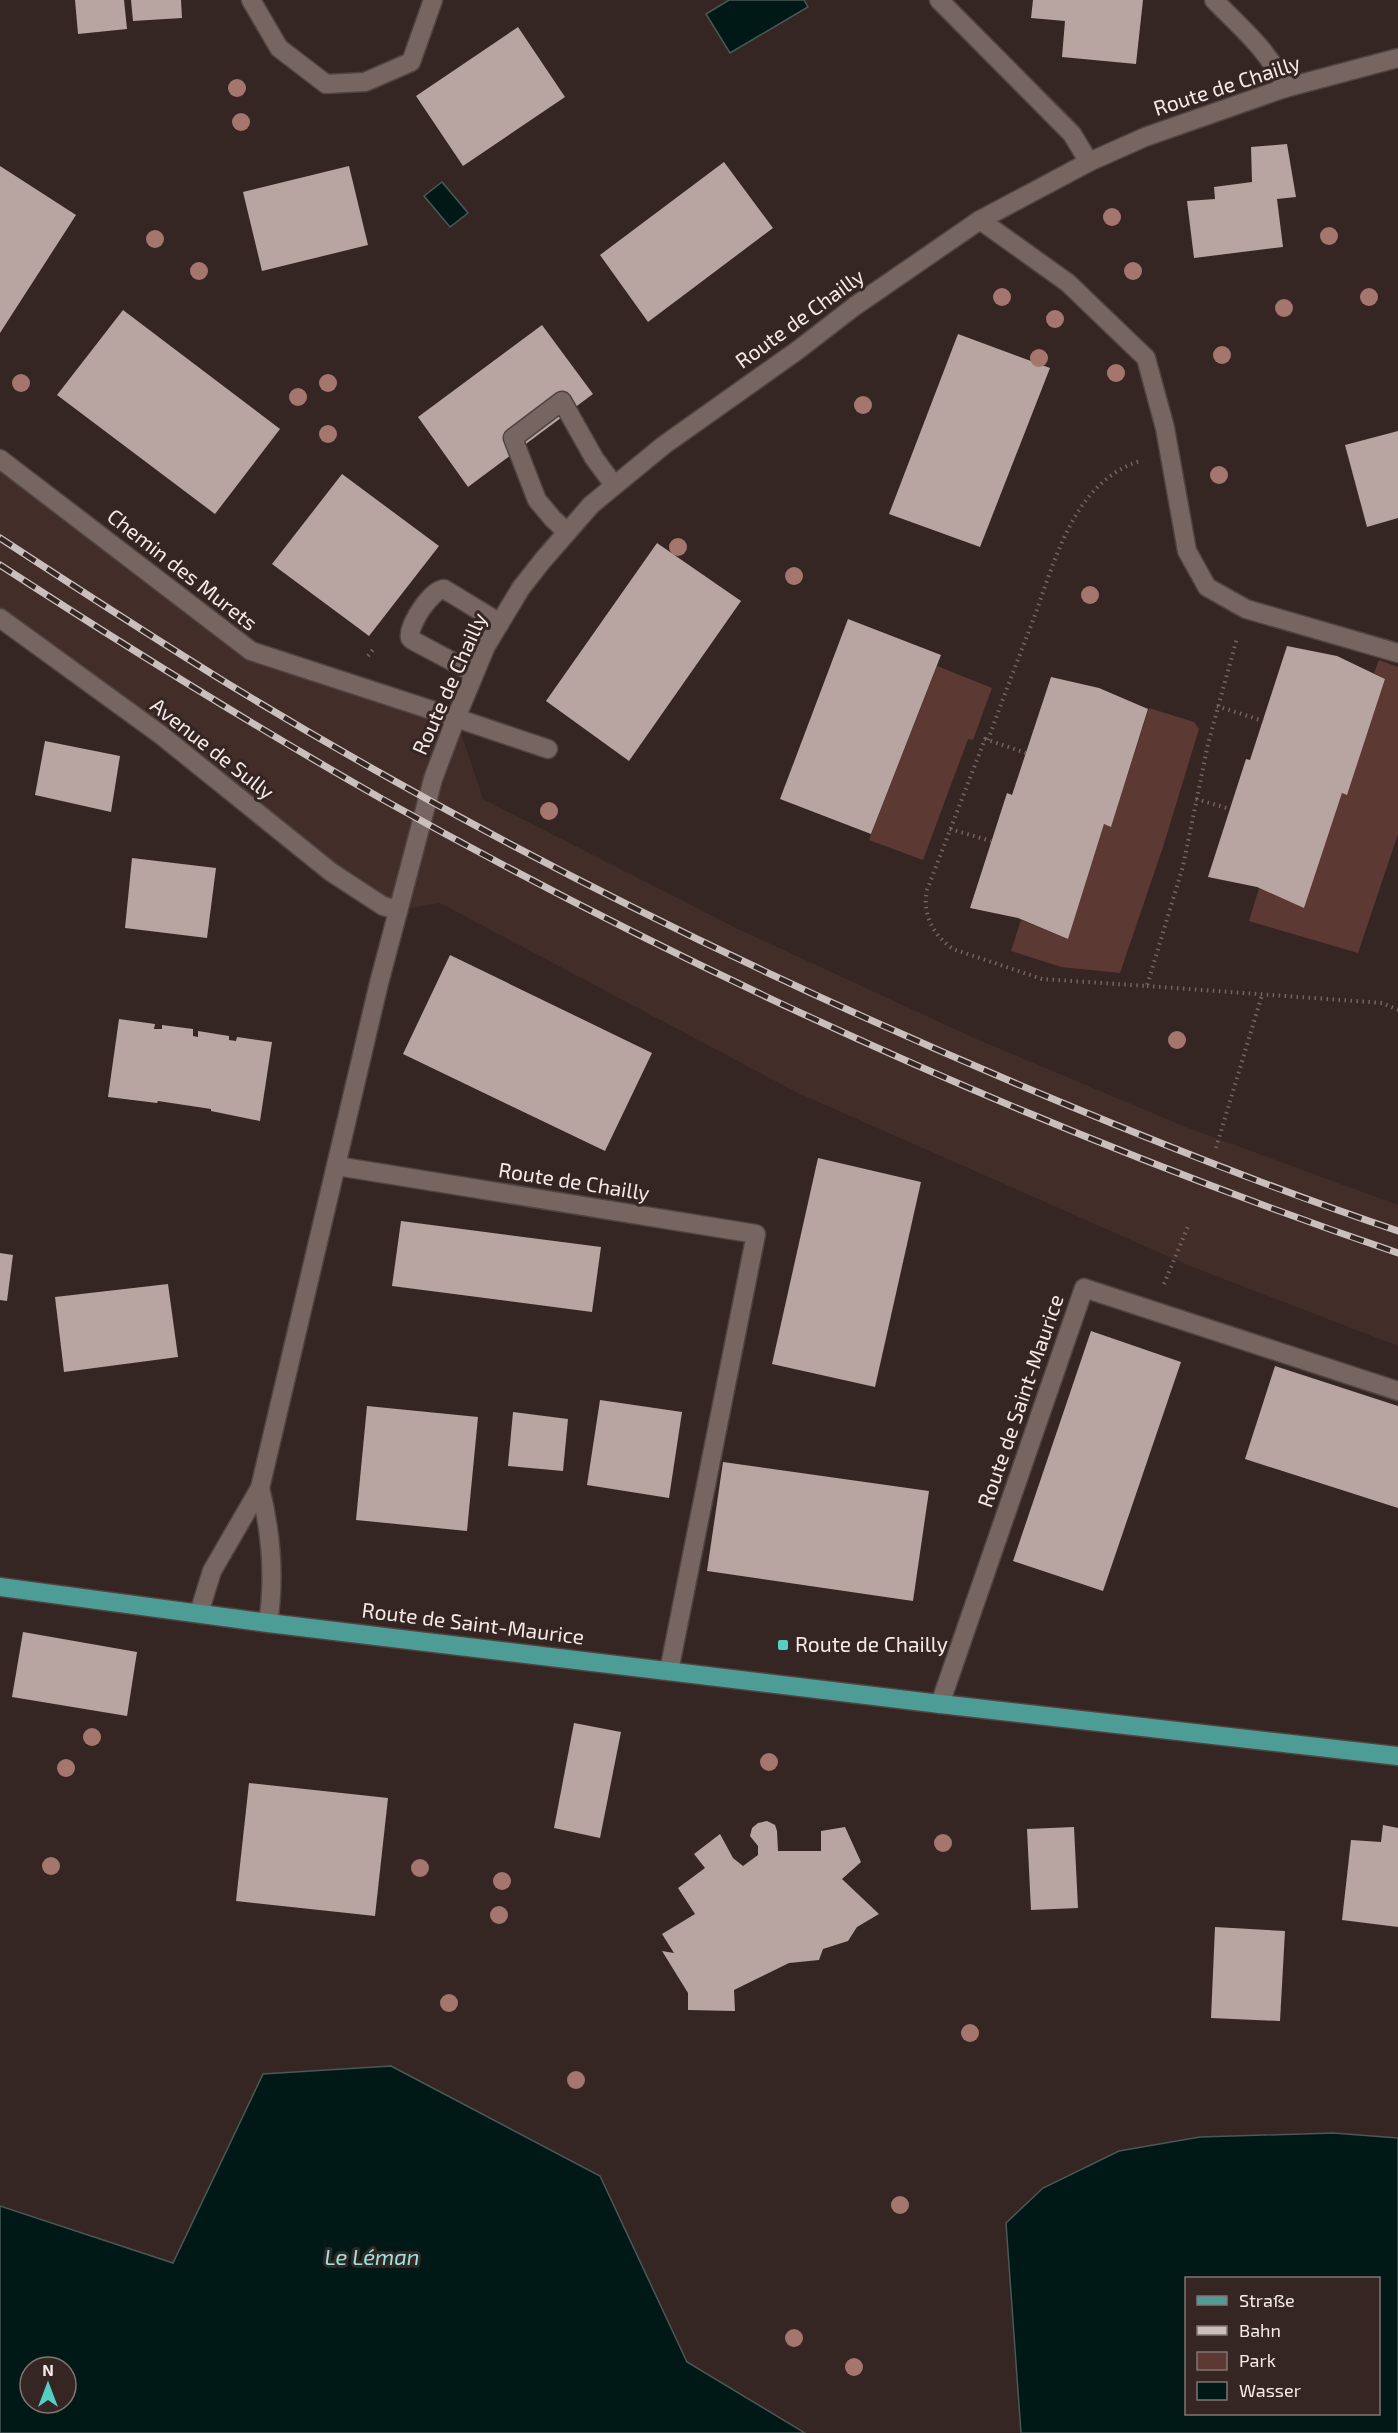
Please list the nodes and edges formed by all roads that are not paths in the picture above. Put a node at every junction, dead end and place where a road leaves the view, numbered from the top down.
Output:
1 (251, 0) edge
2 (433, 0) edge
3 (939, 0) edge
4 (1214, 0) edge
5 (1398, 58) edge
6 (1285, 88) junction
7 (1089, 162) junction
8 (980, 220) junction
9 (0, 459) edge
10 (614, 485) junction
11 (567, 532) junction
12 (0, 618) edge
13 (500, 623) junction
14 (1398, 653) edge
15 (474, 673) junction
16 (456, 718) junction
17 (548, 749) dead end
18 (398, 910) junction
19 (337, 1166) junction
20 (1398, 1391) edge
21 (260, 1488) junction
22 (0, 1587) edge
23 (199, 1613) junction
24 (268, 1623) junction
25 (669, 1671) junction
26 (940, 1704) junction
27 (1398, 1756) edge

1 - 2 street
3 - 7 street
4 - 6 street
5 - 6 street, Route de Chailly
6 - 7 street, Route de Chailly
7 - 8 street, Route de Chailly
8 - 10 street, Route de Chailly
8 - 14 street
9 - 16 street, Chemin des Murets
10 - 11 street, Route de Chailly
10 - 11 street
11 - 13 street, Route de Chailly
12 - 18 street, Avenue de Sully
13 - 15 street, Route de Chailly
13 - 15 street
15 - 16 street, Route de Chailly
16 - 17 street, Chemin des Murets
16 - 18 street, Route de Chailly
18 - 19 street, Route de Chailly
19 - 21 street, Route de Chailly
19 - 25 street, Route de Chailly
20 - 26 street, Route de Saint-Maurice
21 - 23 street, Route de Chailly
21 - 24 street, Route de Chailly
22 - 23 main road, Route de Saint-Maurice
23 - 24 main road, Route de Saint-Maurice
24 - 25 main road, Route de Saint-Maurice
25 - 26 main road, Route de Saint-Maurice
26 - 27 main road, Route de Saint-Maurice

